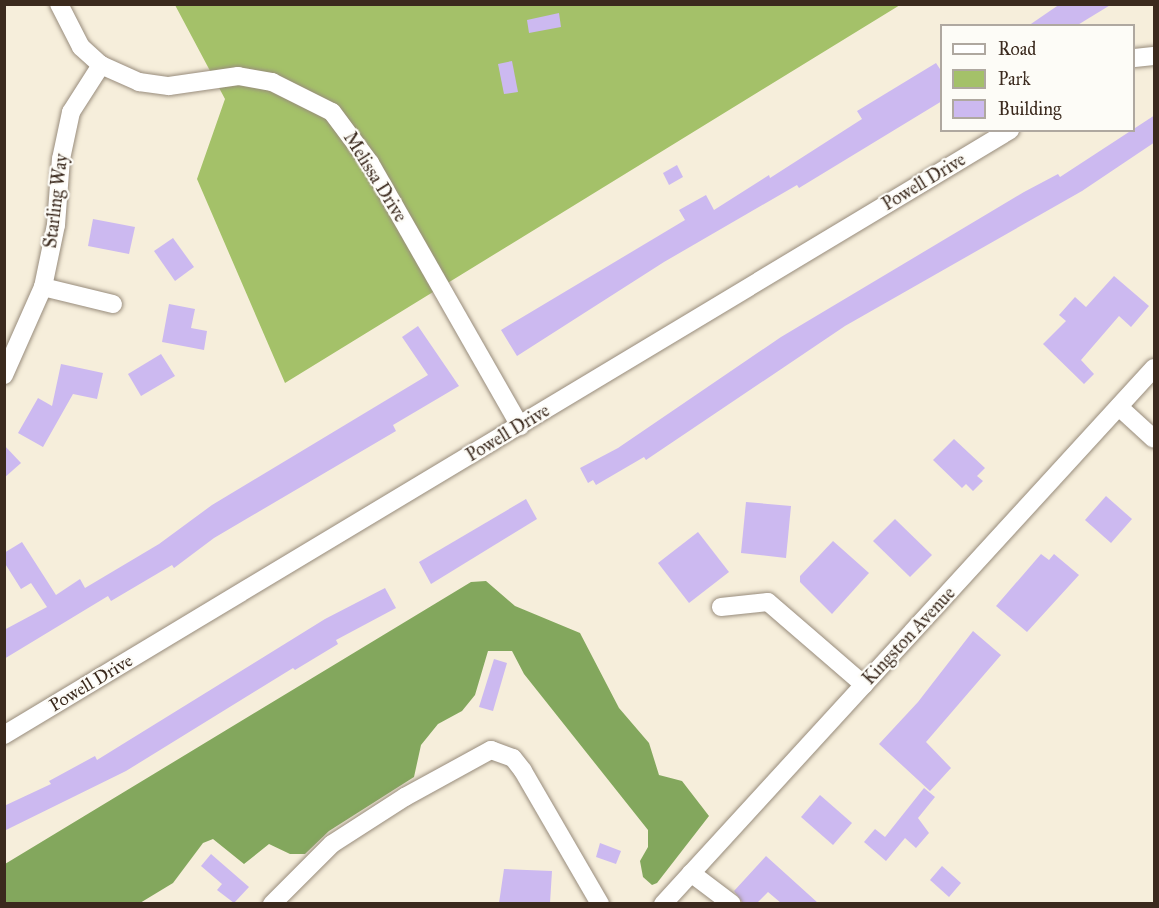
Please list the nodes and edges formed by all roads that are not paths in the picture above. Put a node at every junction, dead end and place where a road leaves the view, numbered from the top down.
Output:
1 (59, 4) edge
2 (1155, 56) edge
3 (1135, 58) edge
4 (101, 65) junction
5 (1007, 132) edge
6 (43, 287) junction
7 (113, 304) dead end
8 (1155, 368) edge
9 (4, 375) edge
10 (1119, 408) junction
11 (520, 426) junction
12 (1155, 439) edge
13 (721, 607) dead end
14 (864, 685) junction
15 (4, 735) edge
16 (691, 873) junction
17 (274, 903) edge
18 (600, 903) edge
19 (663, 903) edge
20 (732, 903) edge

1 - 4 street, Melissa Drive
2 - 3 street
4 - 6 street, Starling Way
4 - 11 street, Melissa Drive
5 - 11 street, Powell Drive
6 - 7 street
6 - 9 street, Starling Way
8 - 10 street, Kingston Avenue
10 - 12 street
10 - 14 street, Kingston Avenue
11 - 15 street, Powell Drive
13 - 14 street
14 - 16 street, Kingston Avenue
16 - 19 street, Kingston Avenue
16 - 20 street
17 - 18 street

